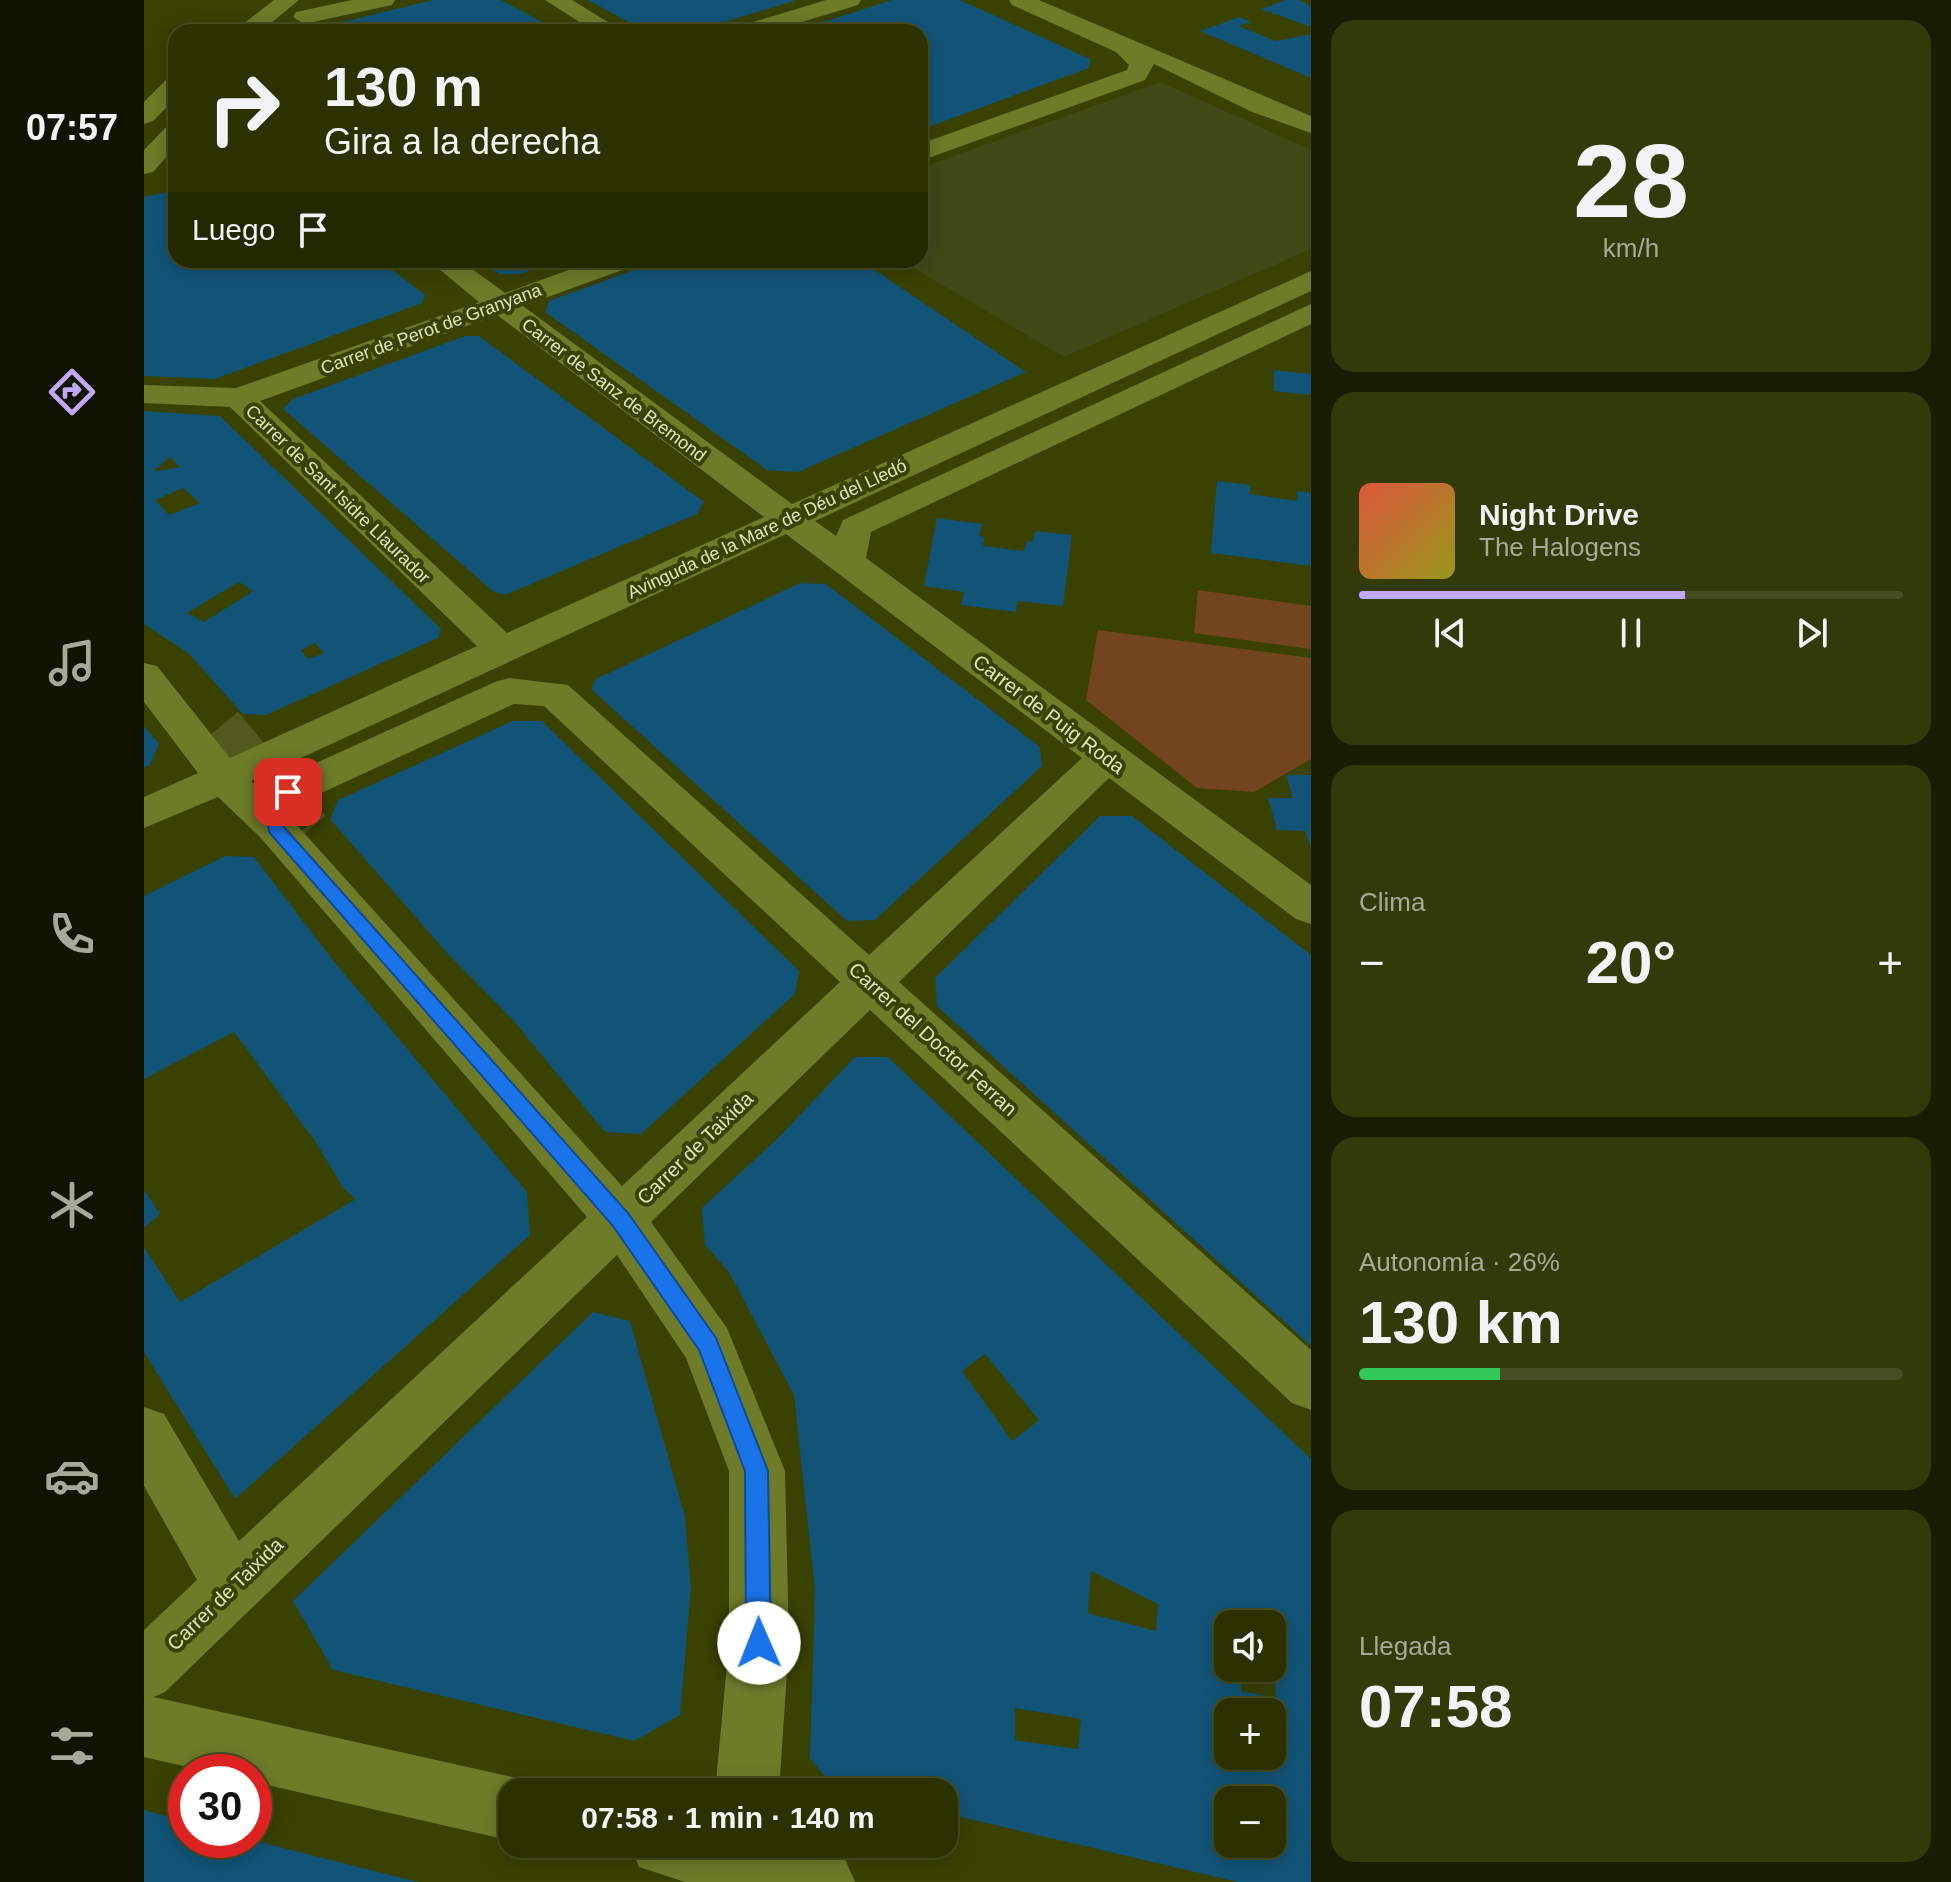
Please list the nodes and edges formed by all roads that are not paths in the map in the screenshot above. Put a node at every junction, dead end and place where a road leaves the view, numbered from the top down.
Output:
1 (326, 0) edge
2 (384, 0) edge
3 (556, 0) edge
4 (850, 0) edge
5 (1020, 0) edge
6 (1058, 0) edge
7 (296, 8) edge
8 (262, 24) edge
9 (598, 24) edge
10 (771, 24) edge
11 (1124, 47) junction
12 (168, 86) edge
13 (144, 88) edge
14 (168, 93) edge
15 (1311, 107) edge
16 (144, 116) edge
17 (1311, 125) edge
18 (168, 140) edge
19 (928, 150) edge
20 (144, 166) edge
21 (453, 268) edge
22 (601, 268) edge
23 (1311, 280) edge
24 (500, 304) junction
25 (1311, 313) edge
26 (144, 394) edge
27 (239, 398) junction
28 (787, 520) junction
29 (847, 562) junction
30 (503, 650) junction
31 (144, 652) edge
32 (144, 675) edge
33 (214, 750) junction
34 (1107, 757) junction
35 (144, 814) edge
36 (292, 829) junction
37 (1311, 908) edge
38 (870, 982) junction
39 (620, 1219) junction
40 (1311, 1385) edge
41 (144, 1433) edge
42 (233, 1587) junction
43 (144, 1671) edge
44 (144, 1726) edge
45 (748, 1778) edge
46 (498, 1806) edge
47 (720, 1858) edge
48 (741, 1863) edge
49 (822, 1882) edge

1 - 7 street
2 - 7 street
3 - 9 street
4 - 10 street
5 - 11 street
6 - 15 street
7 - 8 street
11 - 17 street
11 - 19 street
12 - 13 street
14 - 16 street
18 - 20 street
21 - 24 street, Carrer de Sanz de Bremond
22 - 24 street, Carrer de Perot de Granyana
23 - 28 street, Avinguda de la Mare de Déu del Lledó
24 - 27 street, Carrer de Perot de Granyana
24 - 28 street, Carrer de Sanz de Bremond
25 - 29 street, Avinguda de la Mare de Déu del Lledó
26 - 27 street, Carrer de Sant Isidre Llaurador
27 - 30 street, Carrer de Sant Isidre Llaurador
28 - 29 street, Carrer de Puig Roda
28 - 30 street, Avinguda de la Mare de Déu del Lledó
29 - 34 street, Carrer de Puig Roda
30 - 33 street, Avinguda de la Mare de Déu del Lledó
31 - 33 street
32 - 33 street
33 - 35 street, Avinguda de la Mare de Déu del Lledó
33 - 36 street
34 - 37 street, Carrer de Puig Roda
34 - 38 street, Carrer de Taixida
36 - 38 street, Carrer del Doctor Ferran
36 - 39 street
38 - 39 street, Carrer de Taixida
38 - 40 street, Carrer del Doctor Ferran
39 - 42 street, Carrer de Taixida
39 - 45 street
41 - 42 street
42 - 43 street, Carrer de Taixida
44 - 46 street
47 - 48 street
48 - 49 street

